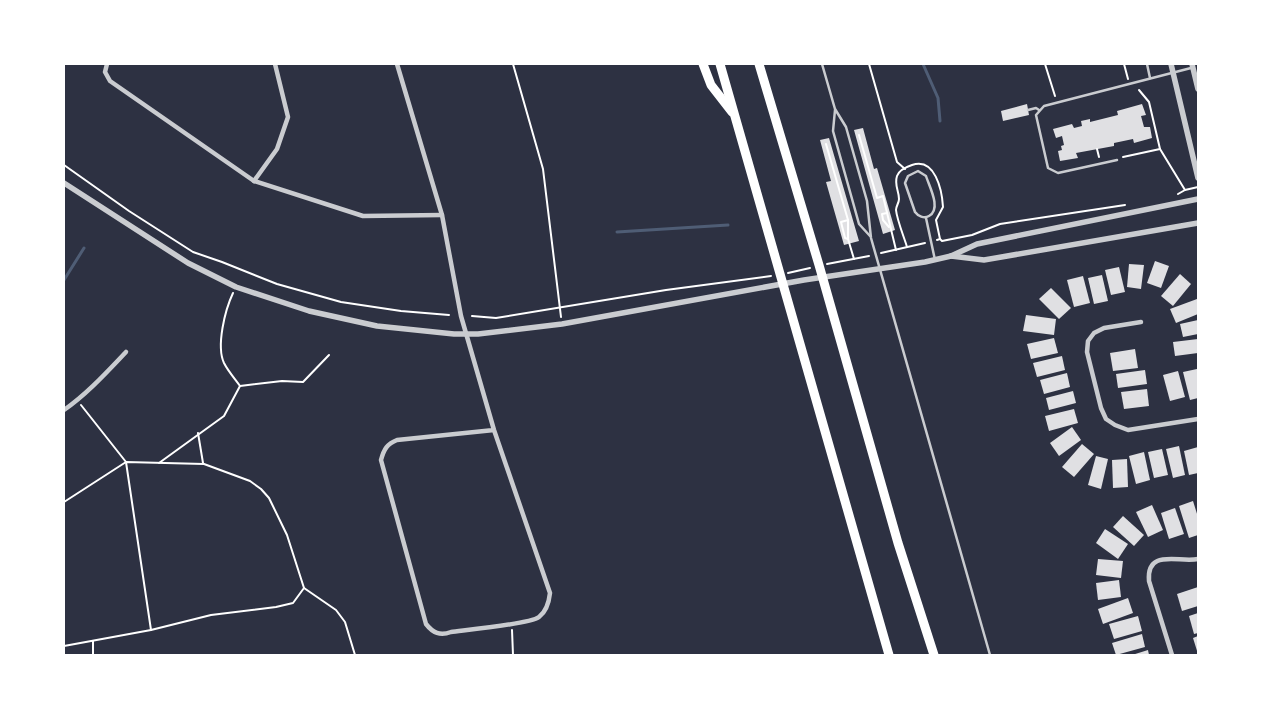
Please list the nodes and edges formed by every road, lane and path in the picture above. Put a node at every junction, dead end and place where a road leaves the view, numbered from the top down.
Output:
1 (107, 64) edge
2 (275, 64) edge
3 (397, 64) edge
4 (513, 64) edge
5 (703, 64) edge
6 (720, 64) edge
7 (759, 64) edge
8 (822, 64) edge
9 (869, 64) edge
10 (1046, 64) edge
11 (1124, 64) edge
12 (1147, 64) edge
13 (1171, 64) edge
14 (1193, 65) edge
15 (1172, 73) junction
16 (1150, 78) junction
17 (1129, 84) junction
18 (1198, 89) edge
19 (1139, 90) dead end
20 (1057, 102) junction
21 (835, 109) junction
22 (1028, 110) dead end
23 (1039, 110) junction
24 (735, 117) junction
25 (859, 135) dead end
26 (826, 144) dead end
27 (1097, 149) dead end
28 (1160, 149) junction
29 (1117, 160) joint
30 (1101, 164) junction
31 (64, 165) edge
32 (911, 174) junction
33 (1198, 178) edge
34 (254, 181) junction
35 (64, 183) edge
36 (1198, 188) edge
37 (1185, 190) junction
38 (1176, 196) dead end
39 (1198, 199) edge
40 (1127, 205) dead end
41 (888, 213) junction
42 (442, 215) junction
43 (926, 218) junction
44 (848, 220) junction
45 (1198, 224) edge
46 (889, 227) junction
47 (871, 238) junction
48 (848, 239) junction
49 (940, 239) dead end
50 (926, 242) dead end
51 (896, 250) junction
52 (879, 254) dead end
53 (870, 255) dead end
54 (951, 256) junction
55 (854, 259) junction
56 (935, 260) junction
57 (819, 266) junction
58 (780, 273) junction
59 (236, 287) junction
60 (560, 308) junction
61 (449, 315) dead end
62 (472, 316) dead end
63 (1141, 322) dead end
64 (562, 324) junction
65 (467, 334) junction
66 (126, 352) dead end
67 (329, 355) dead end
68 (240, 386) junction
69 (78, 401) junction
70 (64, 410) edge
71 (1198, 420) edge
72 (494, 430) junction
73 (198, 433) junction
74 (126, 462) junction
75 (159, 462) junction
76 (204, 464) junction
77 (64, 502) edge
78 (1198, 559) edge
79 (304, 588) junction
80 (512, 623) junction
81 (151, 630) junction
82 (92, 641) junction
83 (64, 646) edge
84 (93, 655) edge
85 (355, 655) edge
86 (513, 655) edge
87 (889, 655) edge
88 (934, 655) edge
89 (990, 655) edge
90 (1172, 655) edge

1 - 34 street
2 - 34 street
3 - 42 street
4 - 60 path
5 - 24 highway
6 - 24 highway
7 - 57 highway
8 - 21 lane
9 - 32 path
10 - 20 path
11 - 17 path
12 - 16 lane
13 - 15 street
14 - 15 lane
14 - 18 street
15 - 16 lane
15 - 33 street
16 - 17 lane
17 - 20 lane
19 - 28 path
20 - 23 lane
21 - 47 lane
21 - 47 lane
22 - 23 lane
23 - 30 lane
24 - 58 highway
25 - 41 path
26 - 44 path
27 - 30 path
28 - 29 path
28 - 37 path
29 - 30 lane
31 - 61 path
32 - 43 lane
32 - 43 lane
34 - 42 street
35 - 59 street
36 - 37 path
37 - 38 path
39 - 54 street
40 - 49 path
41 - 46 path
41 - 46 path
42 - 65 street
43 - 56 lane
44 - 48 path
44 - 48 path
45 - 54 street
46 - 51 path
47 - 89 lane
48 - 55 path
50 - 51 path
51 - 52 path
53 - 55 path
54 - 56 street
55 - 57 path
56 - 64 street
57 - 58 path
57 - 88 highway
58 - 60 path
58 - 87 highway
59 - 65 street
59 - 68 path
60 - 62 path
60 - 64 path
63 - 71 street
64 - 65 street
65 - 72 street
66 - 69 street
67 - 68 path
68 - 73 path
69 - 70 street
69 - 74 path
72 - 80 street
72 - 80 street
73 - 75 path
73 - 76 path
74 - 75 path
74 - 77 path
74 - 81 path
75 - 76 path
76 - 79 path
78 - 90 street
79 - 81 path
79 - 85 path
80 - 86 path
81 - 82 path
82 - 83 path
82 - 84 path

